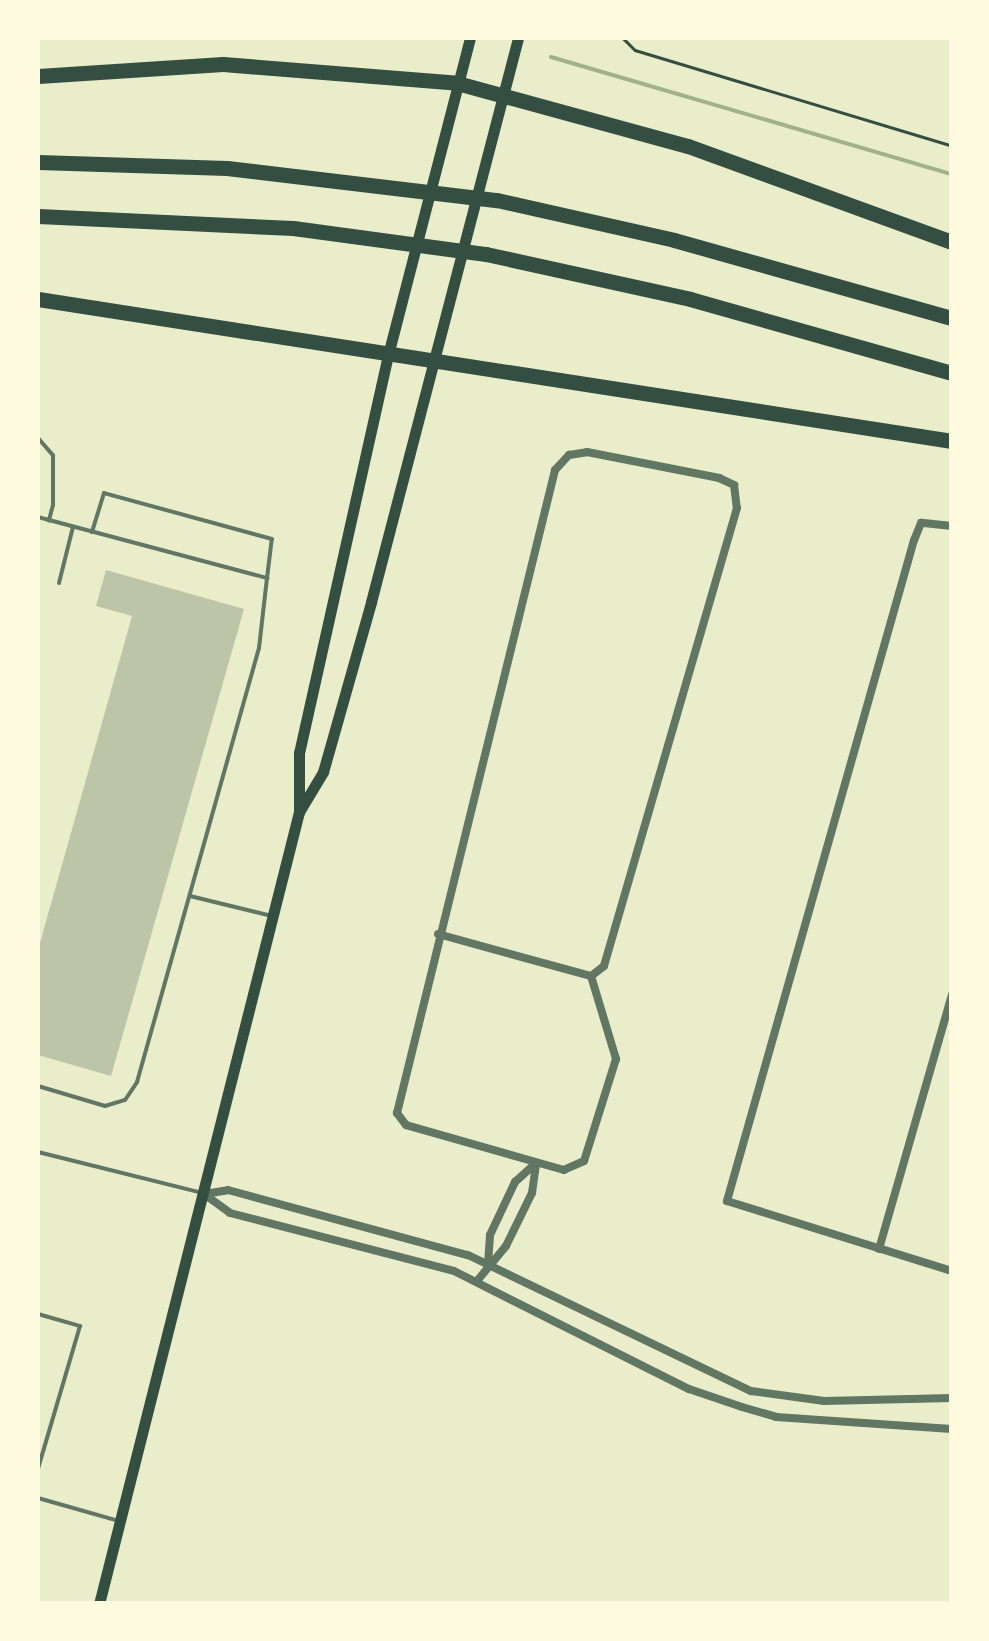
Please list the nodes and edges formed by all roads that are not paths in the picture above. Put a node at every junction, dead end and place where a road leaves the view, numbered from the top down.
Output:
1 (470, 38) edge
2 (518, 38) edge
3 (38, 76) edge
4 (457, 82) junction
5 (506, 94) junction
6 (38, 162) edge
7 (38, 216) edge
8 (952, 242) edge
9 (38, 299) edge
10 (952, 318) edge
11 (389, 351) junction
12 (436, 359) junction
13 (952, 373) edge
14 (38, 438) edge
15 (952, 440) edge
16 (38, 517) edge
17 (48, 520) junction
18 (952, 526) edge
19 (74, 527) junction
20 (92, 532) junction
21 (267, 578) junction
22 (59, 583) dead end
23 (298, 812) junction
24 (190, 896) junction
25 (272, 916) junction
26 (438, 934) junction
27 (592, 976) junction
28 (952, 994) edge
29 (38, 1086) edge
30 (38, 1152) edge
31 (536, 1163) junction
32 (204, 1194) junction
33 (879, 1249) junction
34 (488, 1264) junction
35 (952, 1270) edge
36 (477, 1281) junction
37 (38, 1314) edge
38 (751, 1391) junction
39 (952, 1398) edge
40 (742, 1407) junction
41 (952, 1429) edge
42 (38, 1469) edge
43 (38, 1498) edge
44 (120, 1521) junction
45 (99, 1604) edge

1 - 4 main road
2 - 5 main road
3 - 4 highway
4 - 5 highway
4 - 11 main road
5 - 8 highway
5 - 12 main road
6 - 10 highway
7 - 13 highway
9 - 11 highway
11 - 12 highway
11 - 23 main road
12 - 15 highway
12 - 23 main road
14 - 17 lane
16 - 17 lane
17 - 19 lane
18 - 33 street
19 - 20 lane
19 - 22 lane
20 - 21 lane
20 - 21 lane
21 - 24 lane
23 - 25 main road
24 - 25 lane
24 - 29 lane
25 - 32 main road
26 - 27 street
26 - 27 street
26 - 31 street
27 - 31 street
28 - 33 street
30 - 32 lane
31 - 34 street
31 - 34 street
32 - 34 street
32 - 36 street
32 - 44 main road
33 - 35 street
34 - 36 street
34 - 38 street
36 - 40 street
37 - 42 lane
38 - 39 street
38 - 40 street
40 - 41 street
43 - 44 lane
44 - 45 main road

